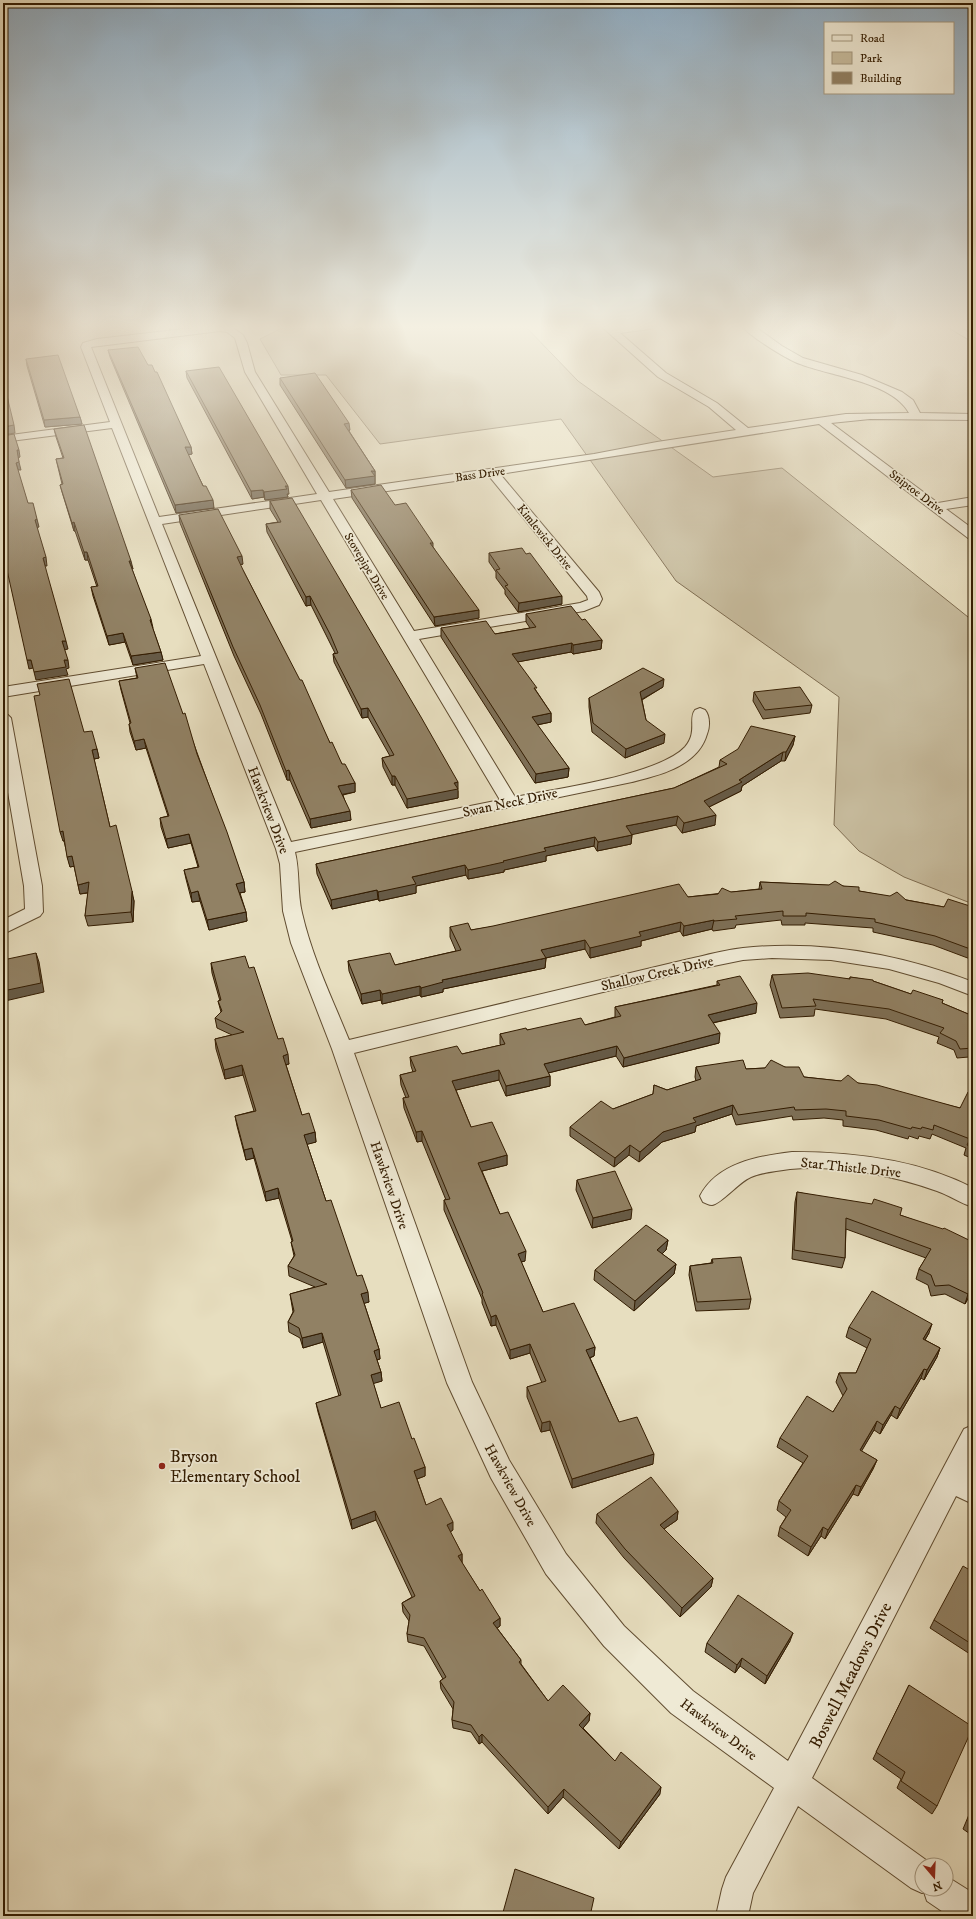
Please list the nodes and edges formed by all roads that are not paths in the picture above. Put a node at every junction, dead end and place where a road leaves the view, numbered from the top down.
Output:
1 (114, 416) edge
2 (276, 416) edge
3 (726, 416) edge
4 (917, 417) joint
5 (973, 417) edge
6 (822, 421) junction
7 (117, 424) junction
8 (746, 432) junction
9 (3, 439) edge
10 (492, 472) junction
11 (325, 496) junction
12 (973, 501) edge
13 (936, 507) junction
14 (155, 520) junction
15 (973, 535) edge
16 (410, 636) junction
17 (210, 659) junction
18 (3, 692) edge
19 (700, 713) dead end
20 (3, 718) edge
21 (510, 802) junction
22 (285, 849) junction
23 (3, 928) edge
24 (973, 989) edge
25 (342, 1049) junction
26 (710, 1196) dead end
27 (973, 1198) edge
28 (973, 1436) edge
29 (962, 1485) edge
30 (794, 1784) junction
31 (914, 1870) edge
32 (950, 1897) edge
33 (973, 1913) edge
34 (732, 1916) edge

1 - 7 street, Hawkview Drive
2 - 11 street, Stovepipe Drive
3 - 8 street
4 - 5 street, Bass Drive
4 - 6 street, Bass Drive
6 - 8 street, Bass Drive
6 - 13 street, Sniptoe Drive
7 - 9 street
7 - 14 street, Hawkview Drive
8 - 10 street, Bass Drive
10 - 11 street, Bass Drive
10 - 16 street, Kimlewick Drive
11 - 14 street, Bass Drive
11 - 16 street, Stovepipe Drive
12 - 13 street
13 - 15 street, Sniptoe Drive
14 - 17 street, Hawkview Drive
16 - 21 street, Stovepipe Drive
17 - 18 street
17 - 22 street, Hawkview Drive
19 - 21 street, Swan Neck Drive
20 - 23 street
21 - 22 street, Swan Neck Drive
22 - 25 street, Hawkview Drive
24 - 25 street, Shallow Creek Drive
25 - 30 street, Hawkview Drive
26 - 27 street, Star Thistle Drive
28 - 29 street, Boswell Meadows Drive
29 - 30 street, Boswell Meadows Drive
30 - 31 street, Hawkview Drive
30 - 34 street, Boswell Meadows Drive
32 - 33 street

